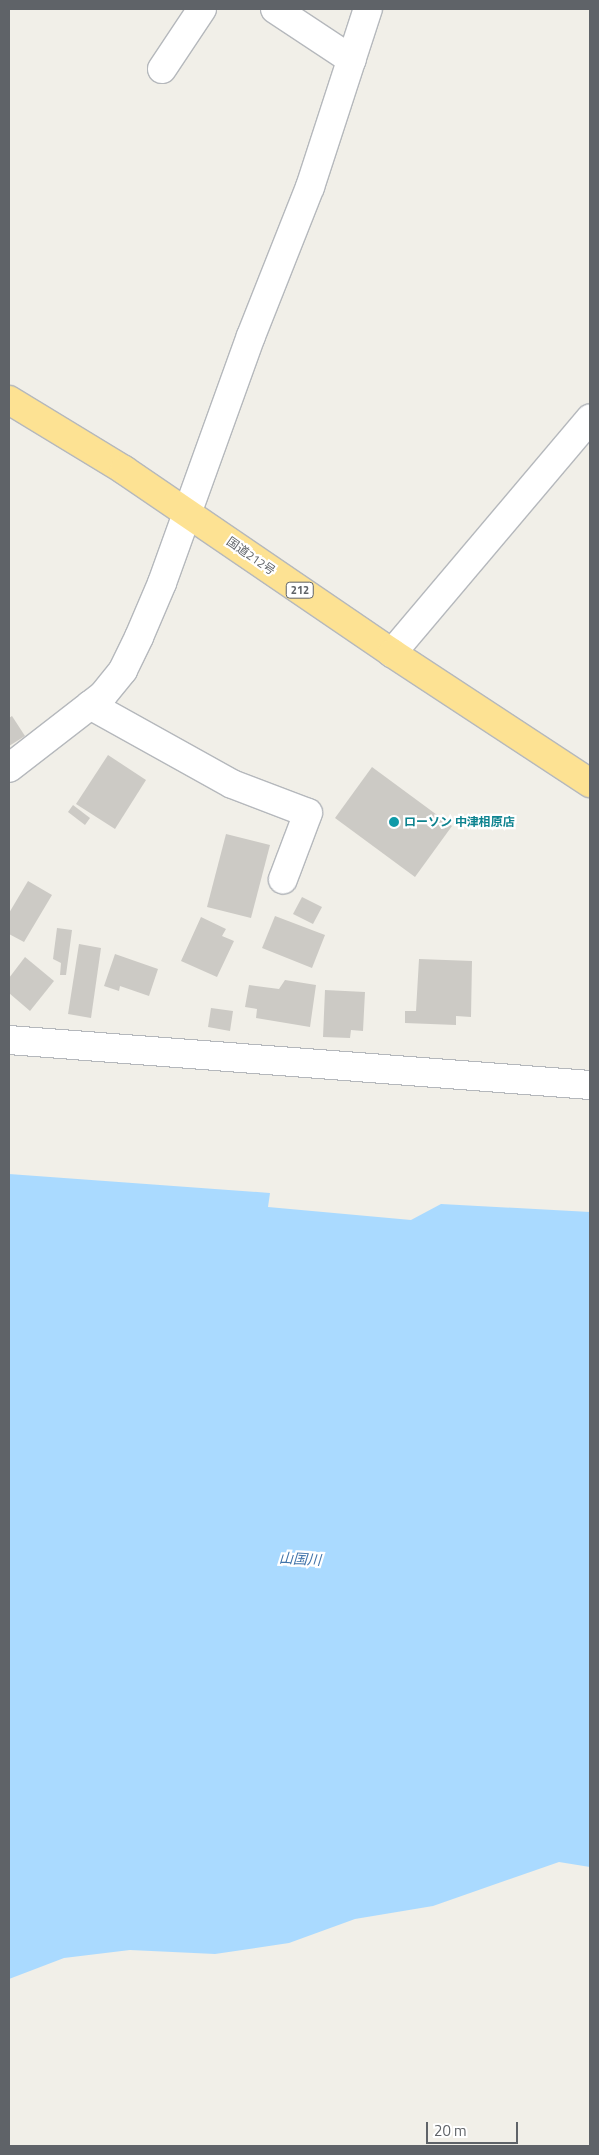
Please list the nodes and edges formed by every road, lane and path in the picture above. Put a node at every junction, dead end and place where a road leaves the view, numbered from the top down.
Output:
1 (202, 9) edge
2 (275, 9) edge
3 (368, 9) edge
4 (352, 60) junction
5 (162, 69) dead end
6 (9, 400) edge
7 (590, 419) edge
8 (186, 513) junction
9 (392, 653) junction
10 (90, 705) junction
11 (9, 768) edge
12 (590, 783) edge
13 (283, 879) dead end
14 (9, 1040) edge
15 (590, 1084) edge

1 - 5 street
2 - 4 street
3 - 4 street
4 - 8 street
6 - 8 highway, 国道212号 / 212
7 - 9 street
8 - 9 highway, 国道212号 / 212
8 - 10 street
9 - 12 highway, 国道212号 / 212
10 - 11 street
10 - 13 street
14 - 15 street

